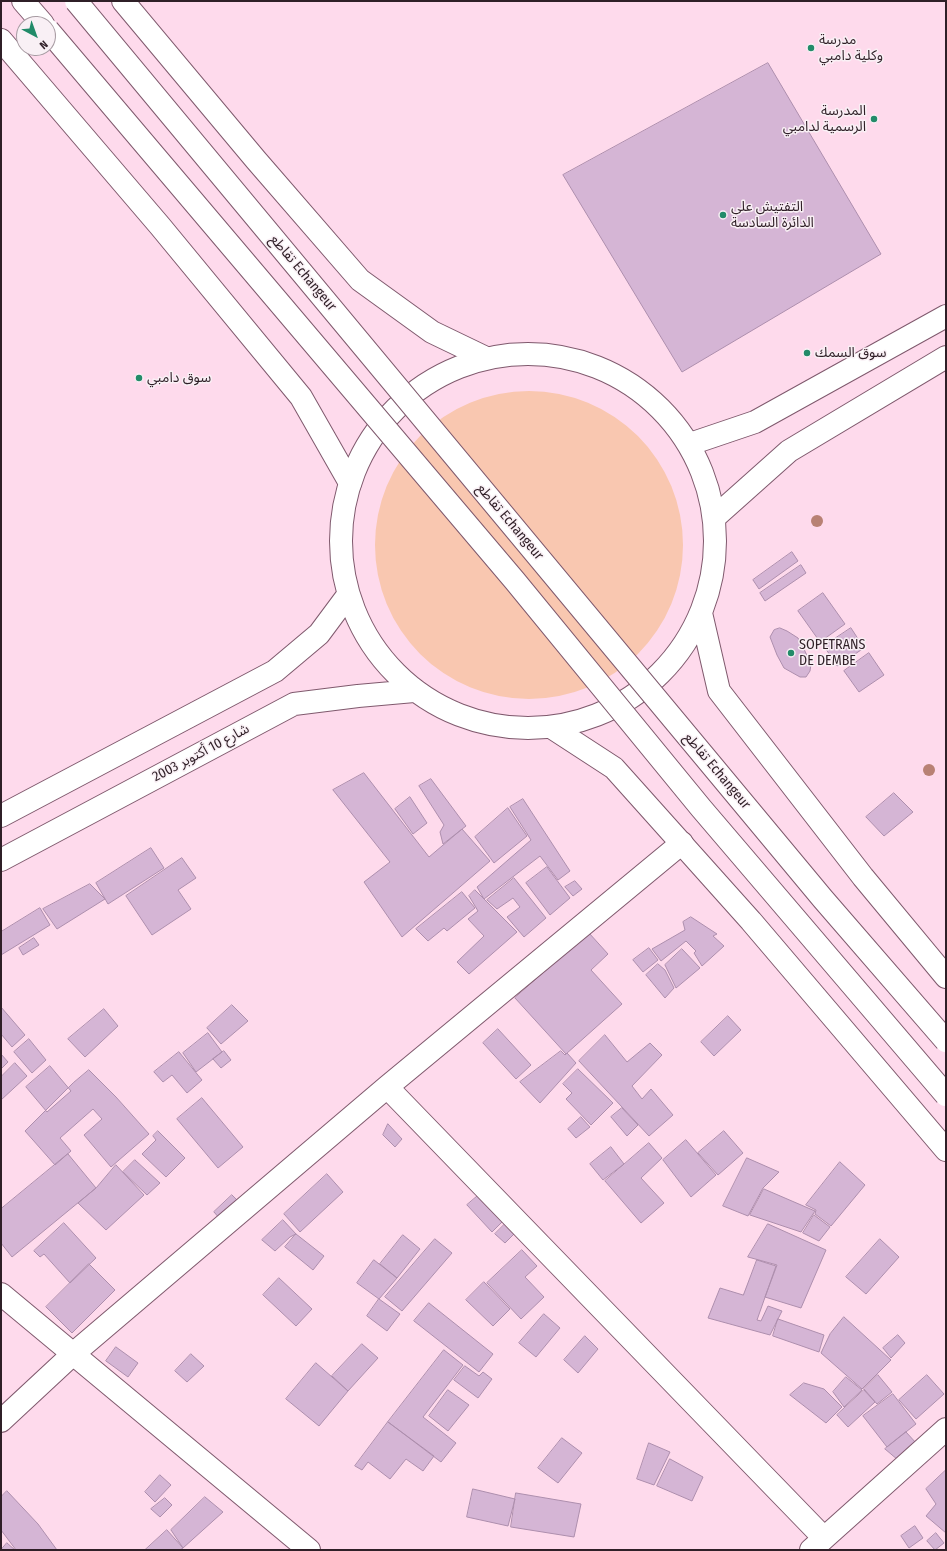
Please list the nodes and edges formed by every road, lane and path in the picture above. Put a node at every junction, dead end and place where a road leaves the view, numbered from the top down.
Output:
1 (23, 1) edge
2 (76, 1) edge
3 (123, 1) edge
4 (36, 16) edge
5 (56, 39) edge
6 (1, 40) edge
7 (946, 316) edge
8 (946, 357) edge
9 (486, 358) junction
10 (690, 444) junction
11 (350, 483) junction
12 (715, 518) junction
13 (348, 595) junction
14 (701, 613) junction
15 (414, 692) junction
16 (551, 727) junction
17 (1, 816) edge
18 (682, 843) junction
19 (1, 860) edge
20 (946, 976) edge
21 (946, 1041) edge
22 (387, 1087) junction
23 (946, 1095) edge
24 (946, 1150) edge
25 (1, 1294) edge
26 (73, 1354) junction
27 (1, 1421) edge
28 (946, 1428) edge
29 (818, 1544) edge
30 (309, 1550) edge

1 - 4 main road
2 - 21 main road, تقاطع Echangeur, bridge
3 - 9 main road
5 - 23 main road, bridge
6 - 11 main road
7 - 10 main road
8 - 12 main road
9 - 10 main road
9 - 11 main road
10 - 12 main road
11 - 13 main road
12 - 14 main road
13 - 15 main road
13 - 17 main road
14 - 16 main road
14 - 20 main road
15 - 16 main road
15 - 19 main road, شارع 10 أكتوبر 2003
16 - 18 main road
18 - 22 main road
18 - 24 main road
22 - 26 main road
22 - 29 main road
25 - 26 main road
26 - 27 main road
26 - 30 main road
28 - 29 main road

